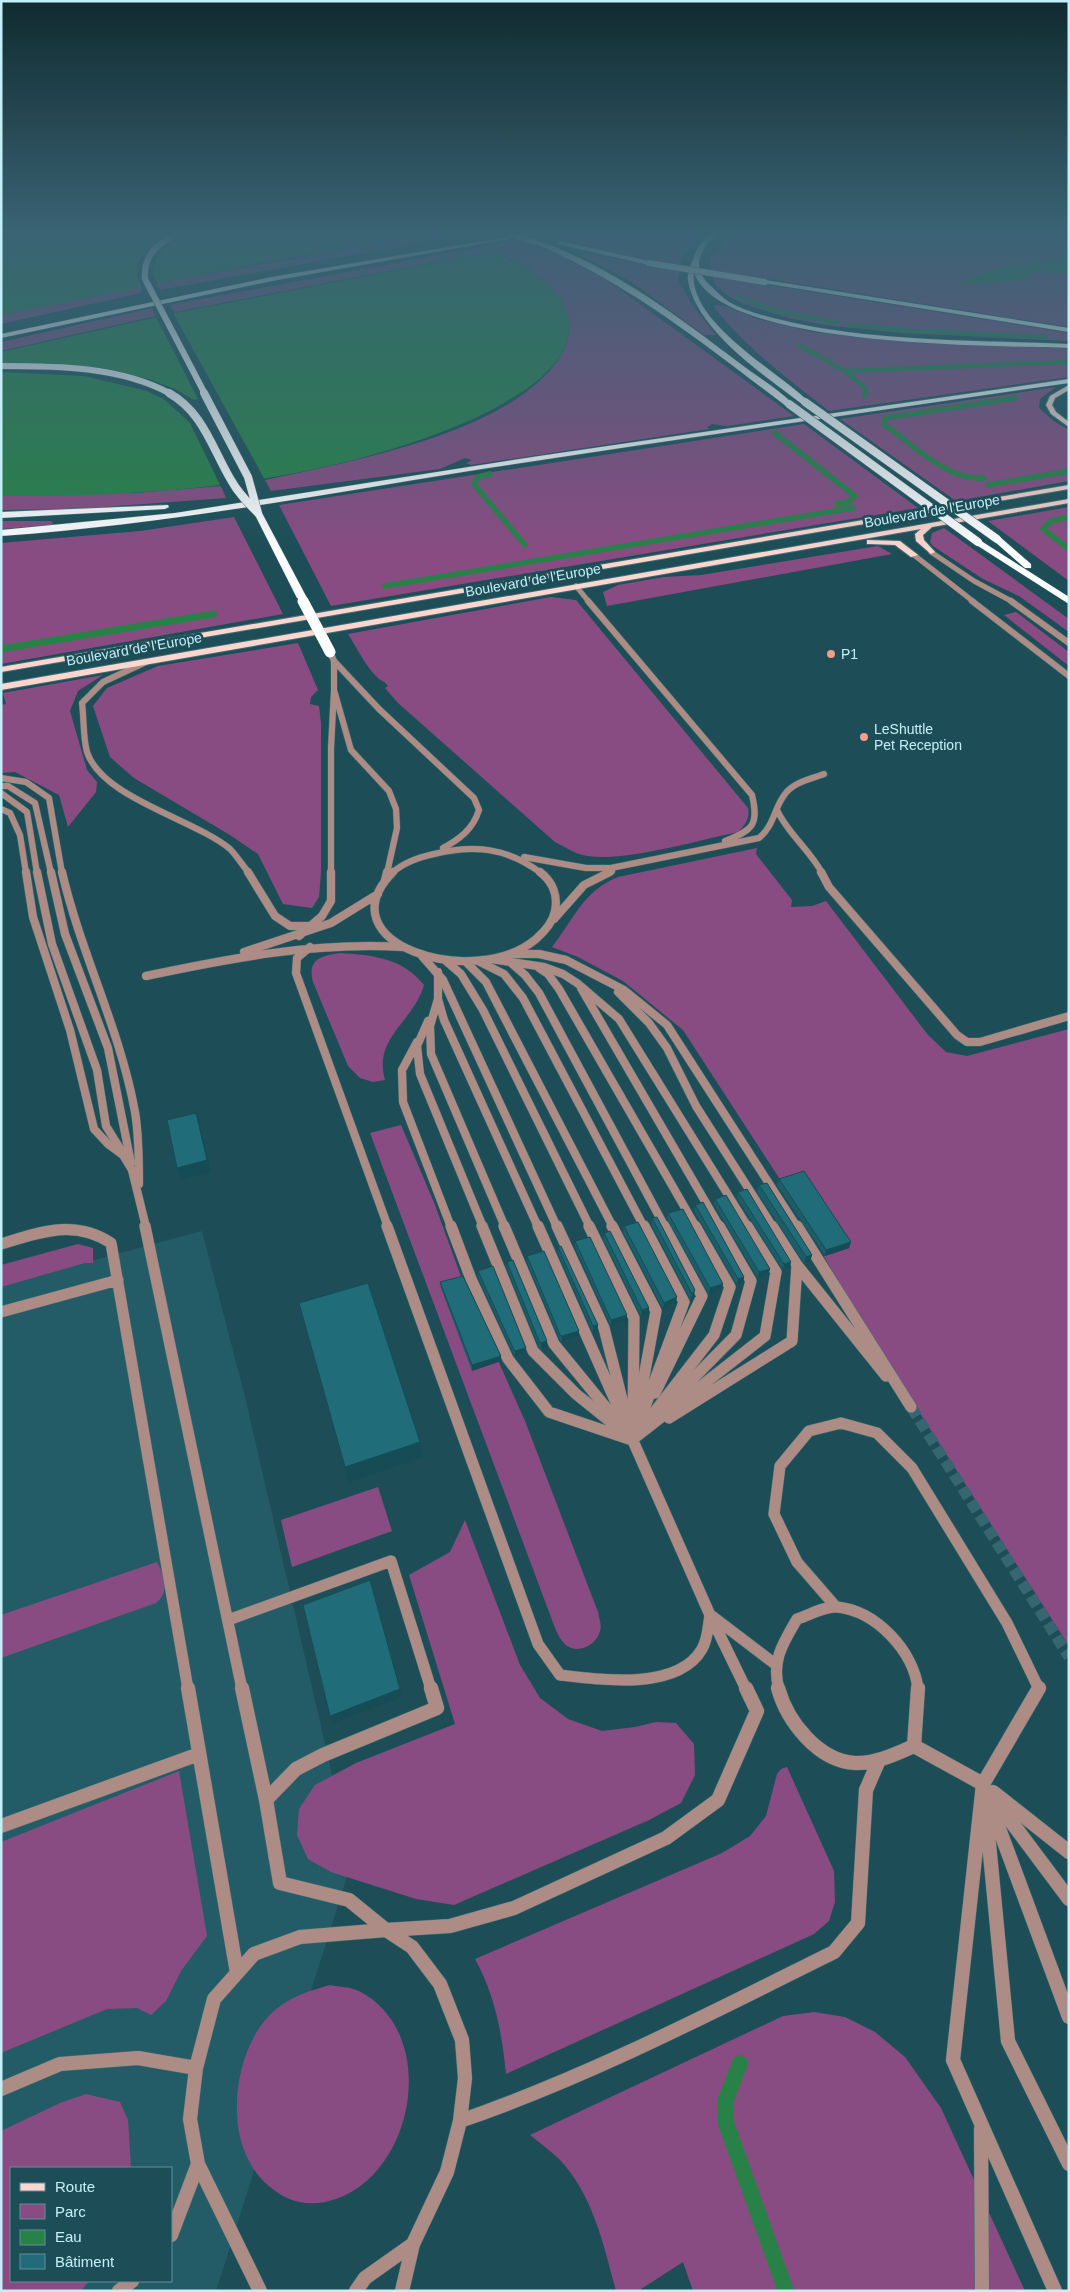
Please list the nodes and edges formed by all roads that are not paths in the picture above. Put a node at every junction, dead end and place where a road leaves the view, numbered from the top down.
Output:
1 (177, 341) edge
2 (702, 341) edge
3 (732, 341) edge
4 (957, 341) edge
5 (1069, 346) edge
6 (1, 366) edge
7 (1069, 381) edge
8 (1069, 387) edge
9 (1069, 425) edge
10 (464, 470) junction
11 (1069, 487) edge
12 (1069, 501) edge
13 (258, 513) junction
14 (1, 515) edge
15 (933, 524) junction
16 (1, 534) edge
17 (931, 552) joint
18 (914, 555) joint
19 (655, 573) junction
20 (1046, 585) junction
21 (576, 586) junction
22 (1069, 601) edge
23 (1069, 644) edge
24 (332, 657) junction
25 (151, 660) junction
26 (1, 670) edge
27 (1069, 676) edge
28 (1, 686) edge
29 (334, 690) junction
30 (824, 774) dead end
31 (1, 778) edge
32 (1, 786) edge
33 (1, 793) edge
34 (1, 809) edge
35 (777, 810) junction
36 (716, 845) junction
37 (439, 851) junction
38 (510, 854) junction
39 (621, 867) junction
40 (385, 882) junction
41 (378, 894) junction
42 (549, 924) junction
43 (312, 926) junction
44 (298, 936) junction
45 (310, 947) junction
46 (403, 947) junction
47 (422, 956) junction
48 (509, 958) junction
49 (216, 961) junction
50 (446, 961) junction
51 (478, 961) junction
52 (466, 962) junction
53 (535, 965) junction
54 (438, 972) junction
55 (146, 976) dead end
56 (602, 978) junction
57 (577, 983) junction
58 (438, 999) junction
59 (431, 1015) junction
60 (1069, 1016) edge
61 (417, 1042) junction
62 (124, 1155) junction
63 (132, 1170) junction
64 (138, 1195) junction
65 (1, 1244) edge
66 (797, 1265) junction
67 (118, 1280) junction
68 (1, 1312) edge
69 (632, 1440) junction
70 (836, 1607) junction
71 (710, 1615) junction
72 (228, 1620) junction
73 (775, 1664) junction
74 (914, 1746) junction
75 (199, 1754) junction
76 (879, 1760) junction
77 (983, 1784) junction
78 (266, 1800) junction
79 (1, 1826) edge
80 (1069, 1852) edge
81 (1069, 1899) edge
82 (386, 1930) junction
83 (237, 1973) junction
84 (1069, 2017) edge
85 (196, 2068) junction
86 (1, 2089) edge
87 (460, 2121) junction
88 (981, 2123) junction
89 (198, 2164) junction
90 (1069, 2164) edge
91 (172, 2231) edge
92 (413, 2244) junction
93 (131, 2282) edge
94 (361, 2284) edge
95 (119, 2291) edge
96 (260, 2291) edge
97 (402, 2291) edge
98 (982, 2291) edge
99 (1054, 2291) edge

1 - 13 highway, bridge
2 - 20 highway, bridge
3 - 20 highway, bridge
4 - 5 highway
6 - 13 highway, bridge
7 - 10 highway
8 - 9 main road
10 - 14 highway
10 - 16 highway
11 - 26 main road, Boulevard de l'Europe
12 - 15 main road, Boulevard de l'Europe
13 - 24 highway, bridge
15 - 17 main road
15 - 19 main road, Boulevard de l'Europe
17 - 23 lane
18 - 19 main road
18 - 27 lane
19 - 21 main road, Boulevard de l'Europe
20 - 22 highway
21 - 25 main road, Boulevard de l'Europe
21 - 36 lane
24 - 29 lane
24 - 37 lane
25 - 28 main road, Boulevard de l'Europe
25 - 43 lane
29 - 40 lane
29 - 43 lane
30 - 35 lane
31 - 64 lane
32 - 63 lane
33 - 62 lane
34 - 62 lane
35 - 36 lane
35 - 60 lane
36 - 39 lane
37 - 38 lane
37 - 40 lane
38 - 39 lane
38 - 42 lane
39 - 42 lane
40 - 41 lane
41 - 44 lane
41 - 46 lane
42 - 48 lane
43 - 44 lane
44 - 49 lane
45 - 46 lane
45 - 49 lane
45 - 71 lane
46 - 47 lane
47 - 50 lane
47 - 54 lane
48 - 51 lane
48 - 53 lane
48 - 56 lane
48 - 69 lane
49 - 55 lane
50 - 52 lane
50 - 69 lane
51 - 52 lane
51 - 69 lane
52 - 69 lane
53 - 57 lane
53 - 69 lane
54 - 58 lane
54 - 69 lane
56 - 66 lane
56 - 66 lane
57 - 69 lane
57 - 69 lane
58 - 59 lane
58 - 69 lane
59 - 61 lane
59 - 69 lane
61 - 69 lane
61 - 69 lane
62 - 63 lane
63 - 64 lane
64 - 72 lane
65 - 67 lane
66 - 69 lane
67 - 68 lane
67 - 75 lane
69 - 71 lane
70 - 73 lane
70 - 74 lane
70 - 77 lane
71 - 73 lane
71 - 82 lane
72 - 78 lane
72 - 78 lane
73 - 76 lane
74 - 76 lane
74 - 77 lane
75 - 79 lane
75 - 83 lane
76 - 87 lane
77 - 80 lane
77 - 81 lane
77 - 84 lane
77 - 88 lane
77 - 90 lane
78 - 82 lane
82 - 83 lane
82 - 87 lane
83 - 85 lane
85 - 86 lane
85 - 89 lane
87 - 92 lane
88 - 98 lane
88 - 99 lane
89 - 91 lane
89 - 96 lane
92 - 94 lane
92 - 97 lane
93 - 95 lane

